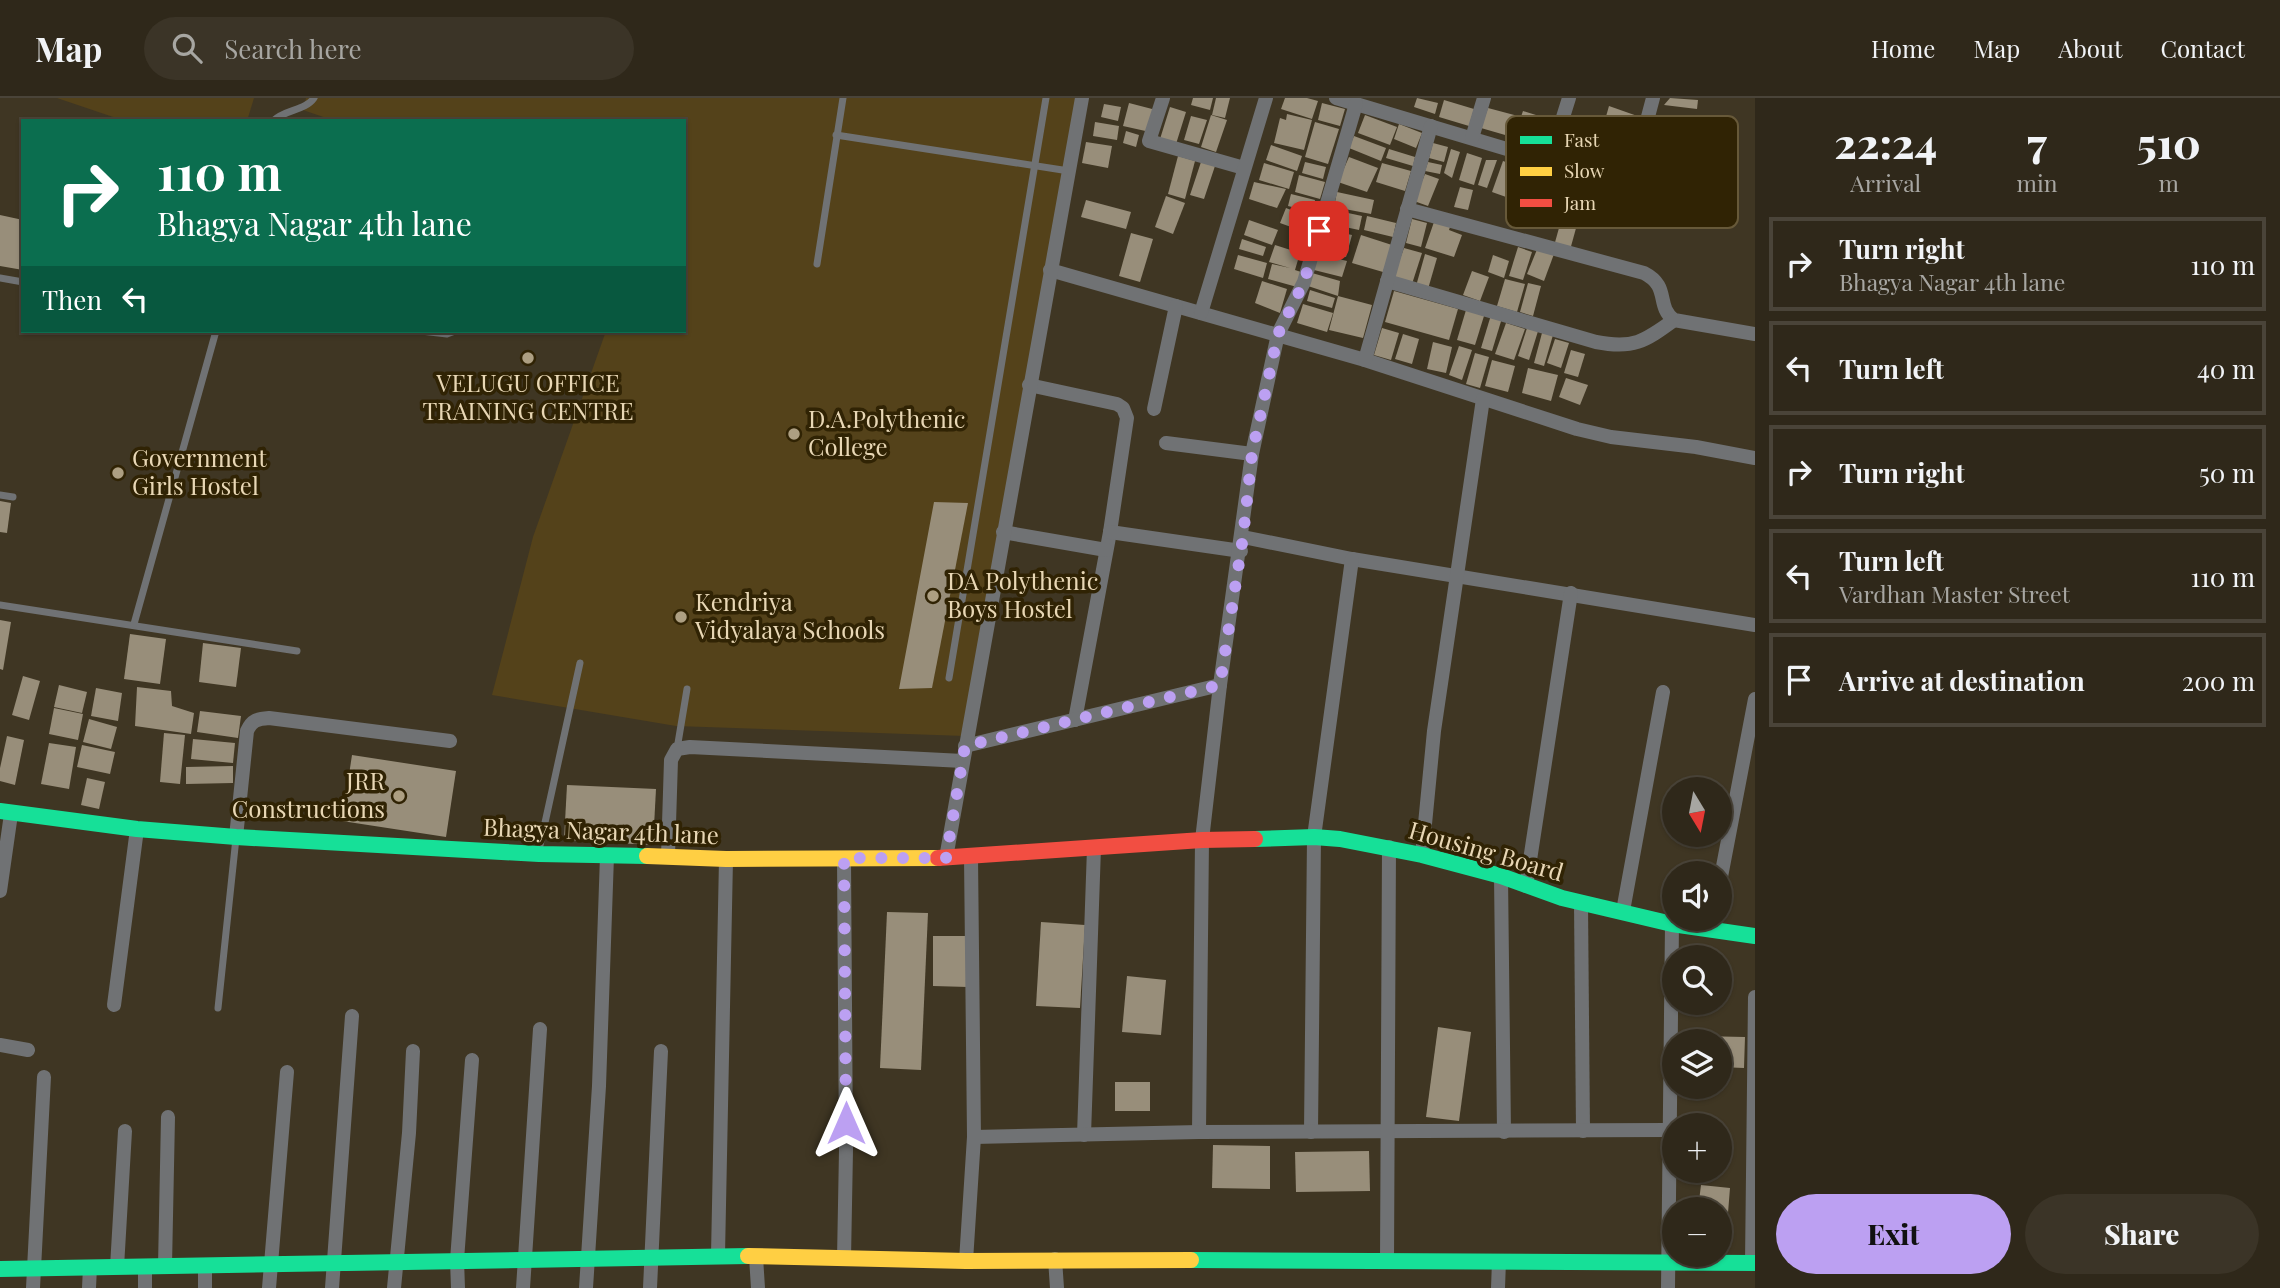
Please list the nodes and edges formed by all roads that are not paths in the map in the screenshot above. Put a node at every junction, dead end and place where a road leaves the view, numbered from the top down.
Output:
1 (314, 98) edge
2 (842, 98) edge
3 (1046, 98) edge
4 (1082, 98) edge
5 (1163, 98) edge
6 (1266, 98) edge
7 (1336, 98) edge
8 (1484, 98) edge
9 (1569, 98) edge
10 (1653, 98) edge
11 (1356, 104) junction
12 (1563, 116) edge
13 (1648, 116) edge
14 (275, 119) edge
15 (1431, 126) junction
16 (836, 135) junction
17 (1472, 138) junction
18 (1506, 149) edge
19 (1034, 166) junction
20 (1244, 169) junction
21 (1069, 171) junction
22 (1407, 209) junction
23 (817, 264) dead end
24 (1050, 270) junction
25 (0, 278) edge
26 (1387, 281) junction
27 (21, 282) edge
28 (1176, 306) junction
29 (1201, 313) junction
30 (1674, 320) junction
31 (215, 333) edge
32 (1278, 334) junction
33 (1755, 334) edge
34 (1365, 360) junction
35 (1029, 385) junction
36 (1483, 399) junction
37 (1154, 410) dead end
38 (1166, 443) dead end
39 (1252, 454) junction
40 (1755, 458) edge
41 (0, 495) edge
42 (13, 497) dead end
43 (1110, 531) junction
44 (1003, 532) junction
45 (1242, 544) junction
46 (1106, 550) junction
47 (1352, 559) junction
48 (1458, 577) junction
49 (1571, 593) junction
50 (0, 605) edge
51 (134, 624) junction
52 (1755, 625) edge
53 (296, 651) dead end
54 (580, 663) dead end
55 (949, 678) dead end
56 (1220, 685) junction
57 (687, 689) dead end
58 (1663, 692) dead end
59 (1755, 699) edge
60 (1075, 720) junction
61 (450, 741) dead end
62 (965, 746) junction
63 (677, 750) junction
64 (963, 761) junction
65 (6, 812) edge
66 (137, 830) junction
67 (1314, 836) junction
68 (236, 837) junction
69 (1202, 840) junction
70 (1389, 847) junction
71 (1094, 848) junction
72 (539, 854) junction
73 (1422, 855) junction
74 (607, 856) junction
75 (668, 856) junction
76 (971, 857) junction
77 (844, 858) junction
78 (946, 858) junction
79 (726, 859) junction
80 (1724, 861) edge
81 (1501, 876) junction
82 (1526, 886) junction
83 (0, 891) edge
84 (1581, 903) junction
85 (1623, 911) junction
86 (1662, 921) edge
87 (1732, 930) edge
88 (1672, 931) edge
89 (1755, 936) edge
90 (1755, 997) edge
91 (114, 1005) dead end
92 (218, 1008) dead end
93 (352, 1016) dead end
94 (540, 1029) dead end
95 (0, 1045) edge
96 (28, 1050) dead end
97 (413, 1051) dead end
98 (661, 1051) dead end
99 (472, 1060) dead end
100 (287, 1072) dead end
101 (44, 1077) dead end
102 (1668, 1113) edge
103 (168, 1117) dead end
104 (1662, 1130) edge
105 (125, 1131) dead end
106 (1583, 1131) junction
107 (1199, 1132) junction
108 (1311, 1132) junction
109 (1504, 1132) junction
110 (1388, 1133) junction
111 (1084, 1135) junction
112 (974, 1138) junction
113 (718, 1255) junction
114 (652, 1256) junction
115 (586, 1257) junction
116 (756, 1257) junction
117 (523, 1258) junction
118 (844, 1259) junction
119 (1055, 1259) junction
120 (457, 1260) junction
121 (396, 1261) junction
122 (966, 1261) junction
123 (1387, 1261) junction
124 (334, 1262) junction
125 (1499, 1262) junction
126 (1662, 1262) edge
127 (1732, 1262) edge
128 (1753, 1262) edge
129 (270, 1264) junction
130 (205, 1265) junction
131 (145, 1266) junction
132 (165, 1266) junction
133 (117, 1267) junction
134 (1667, 1267) edge
135 (90, 1268) junction
136 (0, 1269) edge
137 (36, 1269) junction
138 (33, 1288) edge
139 (89, 1288) edge
140 (145, 1288) edge
141 (205, 1288) edge
142 (268, 1288) edge
143 (332, 1288) edge
144 (394, 1288) edge
145 (458, 1288) edge
146 (523, 1288) edge
147 (586, 1288) edge
148 (650, 1288) edge
149 (758, 1288) edge
150 (1057, 1288) edge
151 (1497, 1288) edge
152 (1668, 1288) edge

1 - 14 lane
2 - 16 lane
3 - 19 lane
4 - 21 street
5 - 20 street
6 - 20 street
7 - 11 street
8 - 17 street
9 - 12 street
10 - 13 street
11 - 15 street
11 - 32 street
15 - 17 street
15 - 22 street
16 - 19 lane
16 - 23 lane
17 - 18 street
19 - 21 lane
19 - 55 lane
20 - 29 street
21 - 24 street
22 - 26 street
22 - 30 street
24 - 28 street
24 - 35 street
25 - 27 lane
26 - 30 street
26 - 34 street
28 - 29 street
28 - 37 street
29 - 32 street
30 - 33 street
31 - 51 lane
32 - 34 street
32 - 39 street
34 - 36 street
35 - 43 street
35 - 44 street
36 - 40 street
36 - 48 street
38 - 39 street
39 - 45 street
41 - 42 lane
43 - 45 street
43 - 46 street
44 - 46 street
44 - 62 street
45 - 47 street
45 - 56 street
46 - 60 street
47 - 48 street
47 - 67 street
48 - 49 street
48 - 73 street
49 - 52 street
49 - 82 street
50 - 51 lane
51 - 53 lane
54 - 72 lane
56 - 60 street
56 - 69 street
57 - 63 lane
58 - 85 street
59 - 80 street
60 - 62 street
61 - 68 street
62 - 64 street
63 - 64 street
63 - 75 street
64 - 78 street
65 - 66 main road, Bhagya Nagar 4th lane
65 - 83 street
66 - 68 main road, Bhagya Nagar 4th lane
66 - 91 street
67 - 69 main road, Housing Board
67 - 70 main road, Housing Board
67 - 108 street
68 - 72 main road, Bhagya Nagar 4th lane
68 - 92 lane
69 - 71 main road, Bhagya Nagar 4th lane
69 - 107 street
70 - 73 main road, Housing Board
70 - 110 street
71 - 76 main road, Bhagya Nagar 4th lane
71 - 111 street
72 - 74 main road, Bhagya Nagar 4th lane
73 - 81 main road, Housing Board
74 - 75 main road, Bhagya Nagar 4th lane
74 - 115 street
75 - 79 main road, Bhagya Nagar 4th lane
76 - 78 main road, Bhagya Nagar 4th lane
76 - 112 street
77 - 78 main road, Bhagya Nagar 4th lane
77 - 79 main road, Bhagya Nagar 4th lane
77 - 118 street
79 - 113 street
81 - 82 main road, Housing Board
81 - 109 street
82 - 84 main road, Housing Board
84 - 85 main road, Housing Board
84 - 106 street
85 - 86 main road, Housing Board
87 - 89 main road, Housing Board
88 - 102 street
90 - 128 street
93 - 124 street
94 - 117 street
95 - 96 street
97 - 121 street
98 - 114 street
99 - 120 street
100 - 129 street
101 - 137 street
103 - 132 street
104 - 106 street
105 - 133 street
106 - 109 street
107 - 108 street
107 - 111 street
108 - 110 street
109 - 110 street
110 - 123 street
111 - 112 street
112 - 122 street
113 - 114 main road
113 - 116 main road
114 - 115 main road
114 - 148 street
115 - 117 main road
115 - 147 street
116 - 118 main road
116 - 149 street
117 - 120 main road
117 - 146 street
118 - 122 main road
119 - 122 main road
119 - 123 main road
119 - 150 street
120 - 121 main road
120 - 145 street
121 - 124 main road
121 - 144 street
123 - 125 main road
124 - 129 main road
124 - 143 street
125 - 126 main road
125 - 151 street
127 - 128 main road
129 - 130 main road
129 - 142 street
130 - 132 main road
130 - 141 street
131 - 132 main road
131 - 133 main road
131 - 140 street
133 - 135 main road
134 - 152 street
135 - 137 main road
135 - 139 street
136 - 137 main road
137 - 138 street

